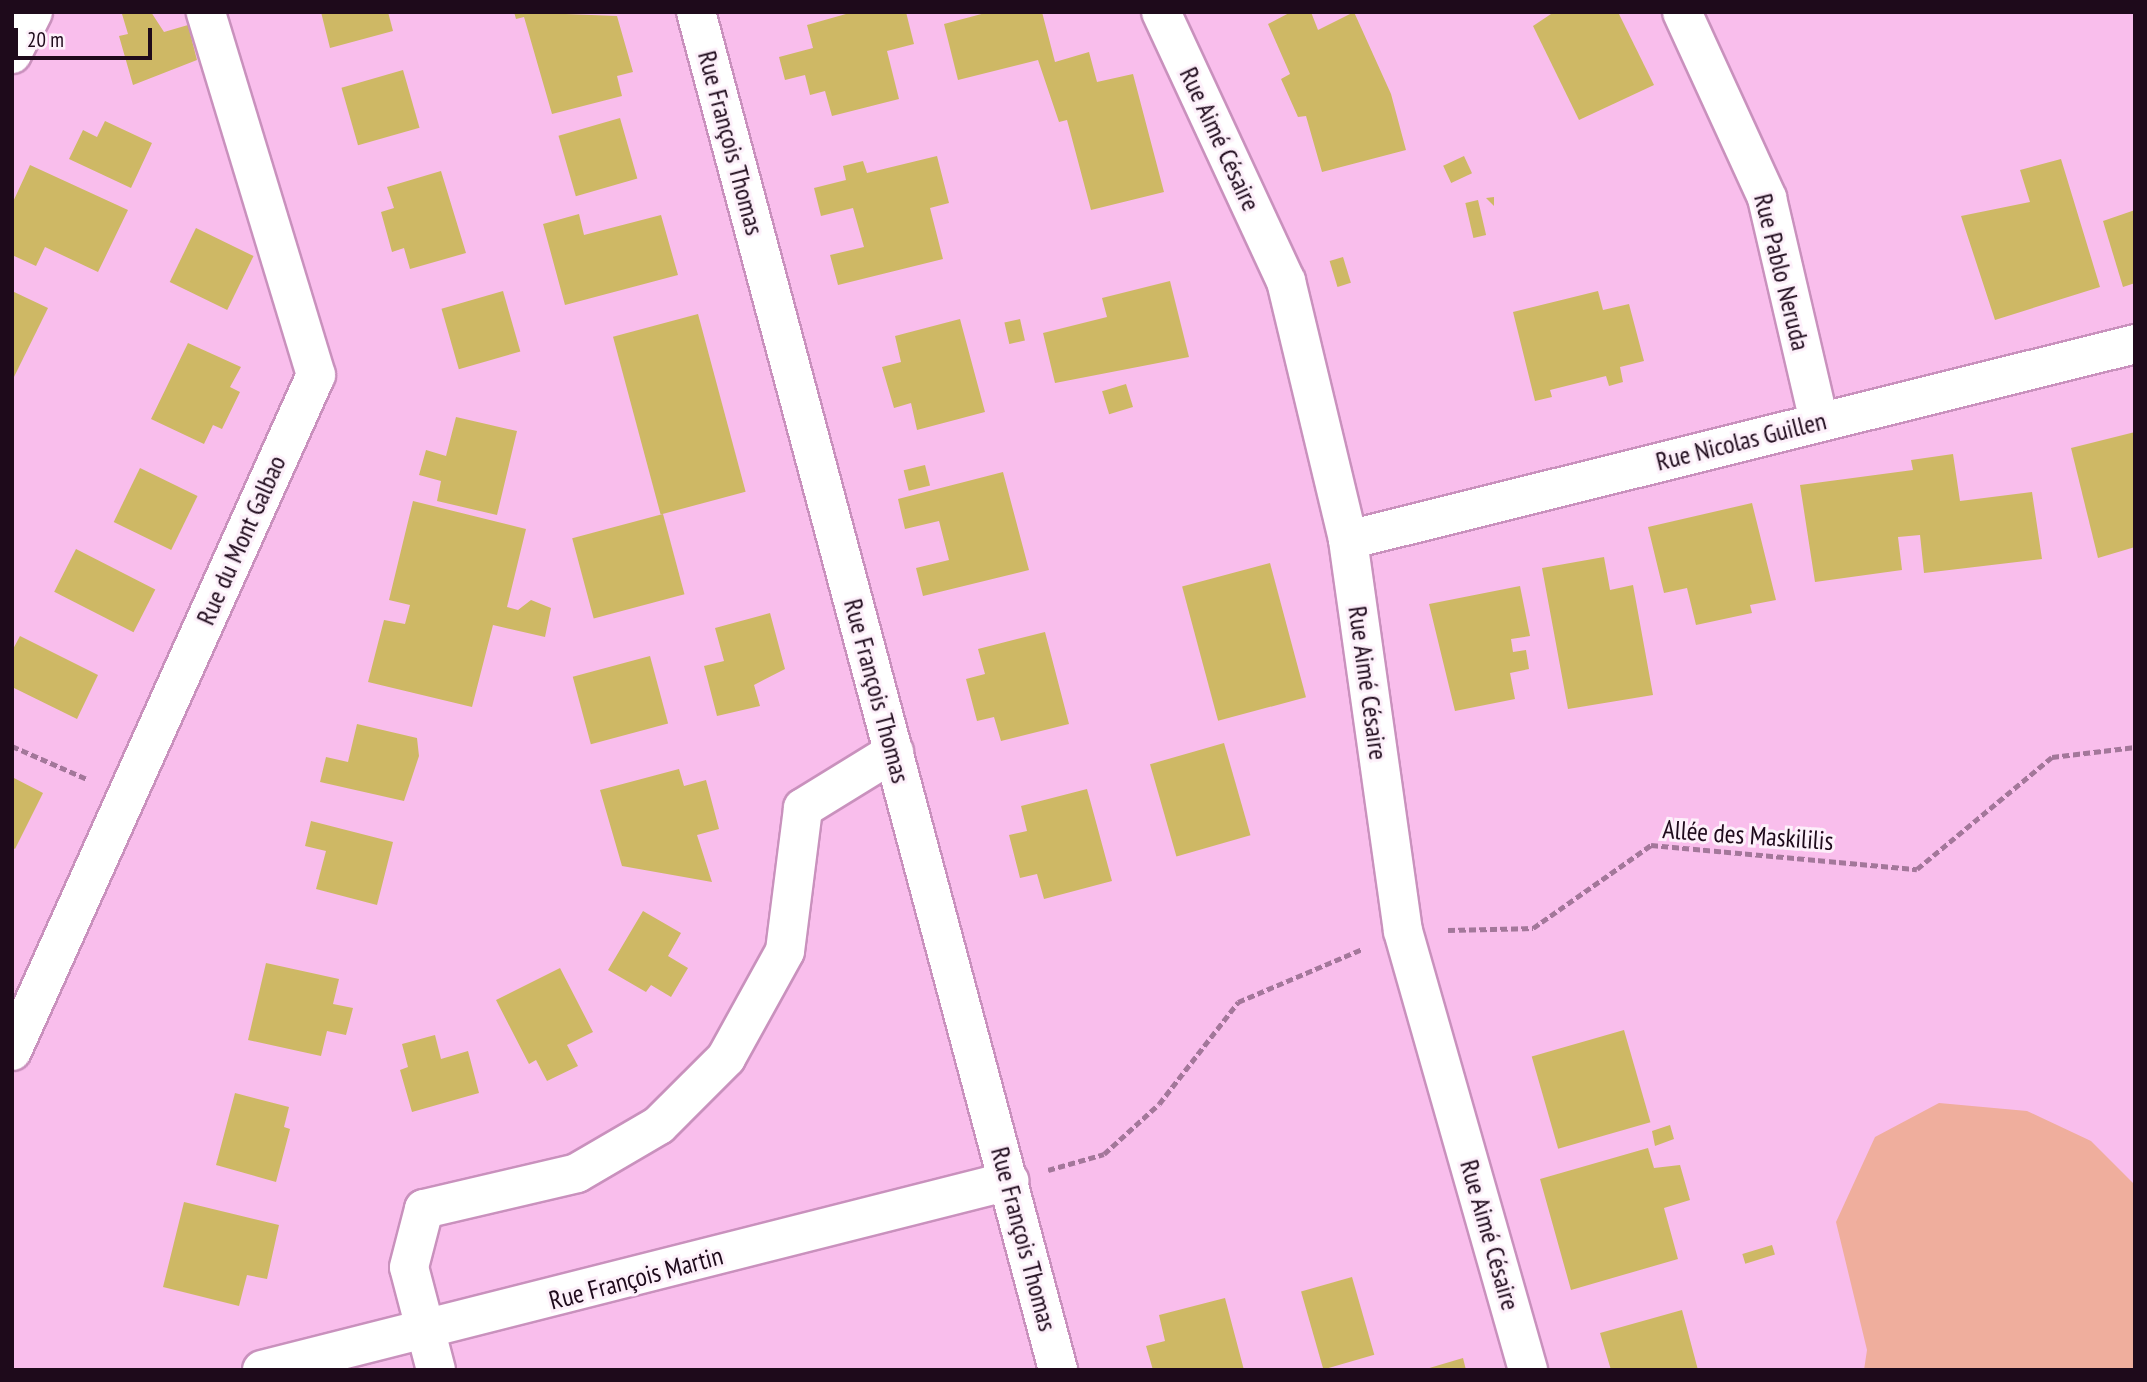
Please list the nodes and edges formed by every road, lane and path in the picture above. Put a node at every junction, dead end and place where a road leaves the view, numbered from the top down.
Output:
1 (33, 12) edge
2 (206, 12) edge
3 (696, 12) edge
4 (1161, 12) edge
5 (1682, 12) edge
6 (12, 54) edge
7 (2135, 344) edge
8 (1819, 422) junction
9 (1348, 540) junction
10 (12, 746) edge
11 (2135, 747) edge
12 (894, 752) junction
13 (126, 796) junction
14 (1403, 931) junction
15 (12, 1051) edge
16 (1009, 1181) junction
17 (426, 1333) junction
18 (262, 1370) edge
19 (436, 1370) edge
20 (456, 1370) edge
21 (1058, 1370) edge
22 (1528, 1370) edge

1 - 6 street
2 - 13 street, Rue du Mont Galbao
3 - 12 street, Rue François Thomas
4 - 9 street, Rue Aimé Césaire
5 - 8 street, Rue Pablo Neruda
7 - 8 street, Rue Nicolas Guillen
8 - 9 street, Rue Nicolas Guillen
9 - 14 street, Rue Aimé Césaire
10 - 13 path
11 - 14 path, Allée des Maskililis
12 - 16 street, Rue François Thomas
12 - 17 street
13 - 15 street, Rue du Mont Galbao
14 - 16 path, Allée des Maskililis
14 - 22 street, Rue Aimé Césaire
16 - 17 street, Rue François Martin
16 - 21 street, Rue François Thomas
17 - 18 street, Rue François Martin
17 - 19 street
17 - 20 street

